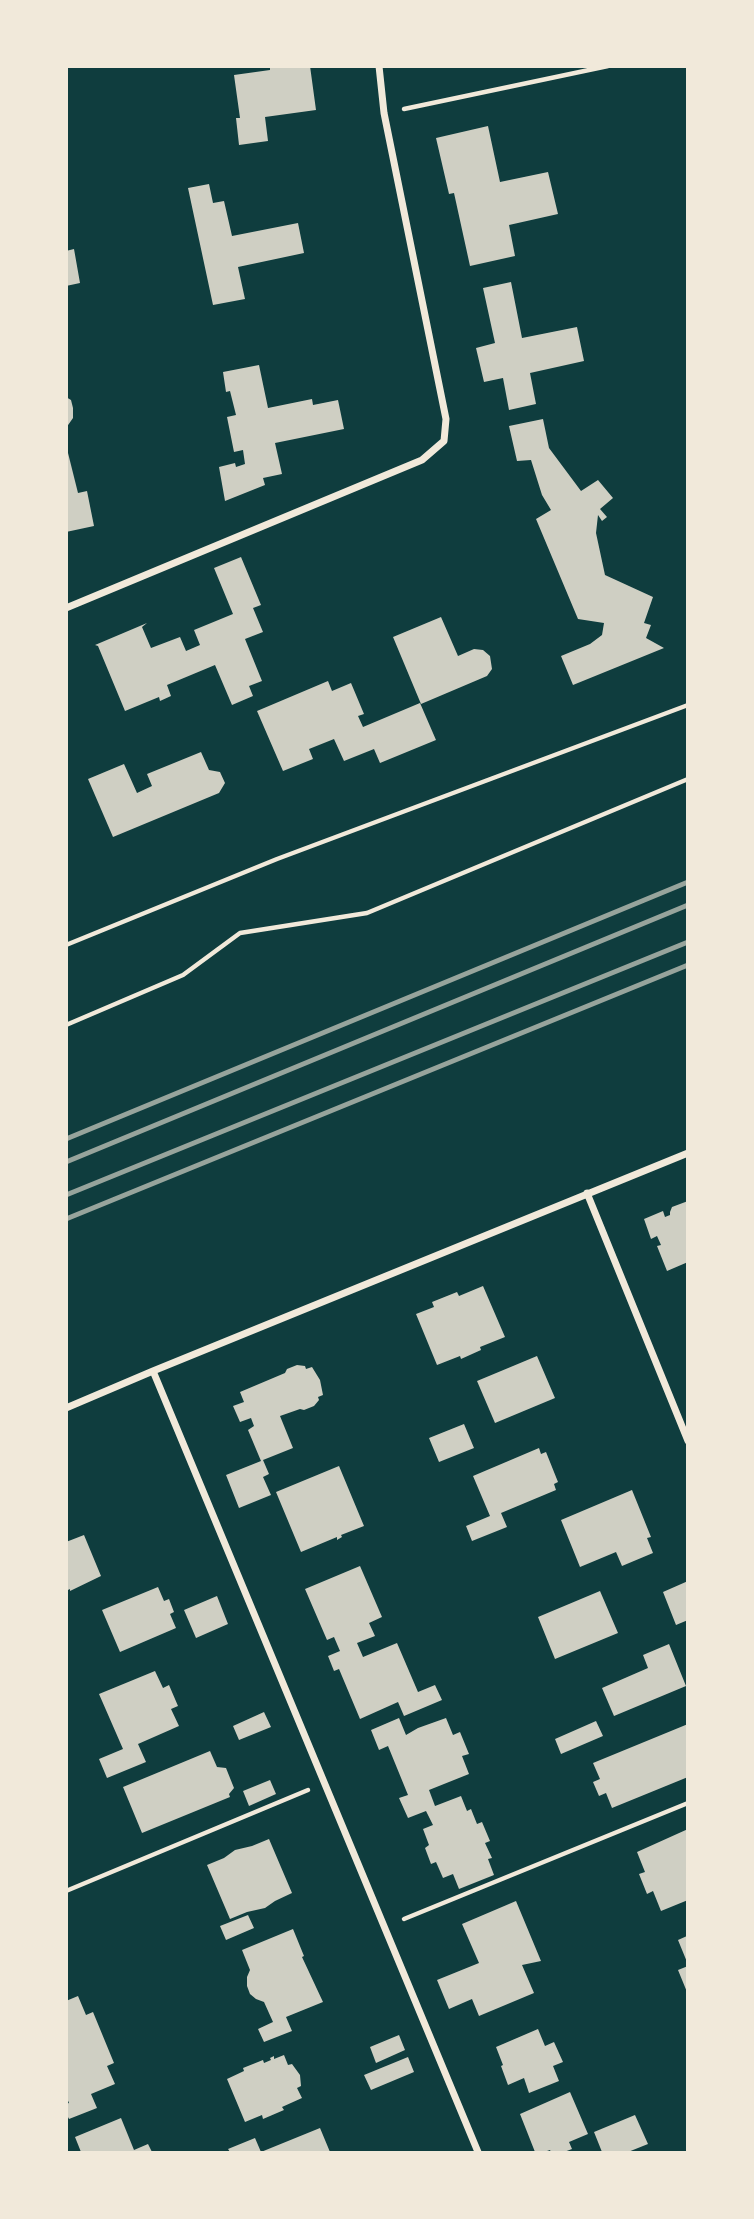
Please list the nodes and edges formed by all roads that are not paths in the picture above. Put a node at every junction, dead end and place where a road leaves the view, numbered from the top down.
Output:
1 (379, 66) edge
2 (66, 608) edge
3 (688, 1153) edge
4 (587, 1193) junction
5 (153, 1371) junction
6 (66, 1408) edge
7 (688, 1441) edge
8 (478, 2152) edge

1 - 2 street
3 - 4 street
4 - 5 street
4 - 7 street
5 - 6 street
5 - 8 street

